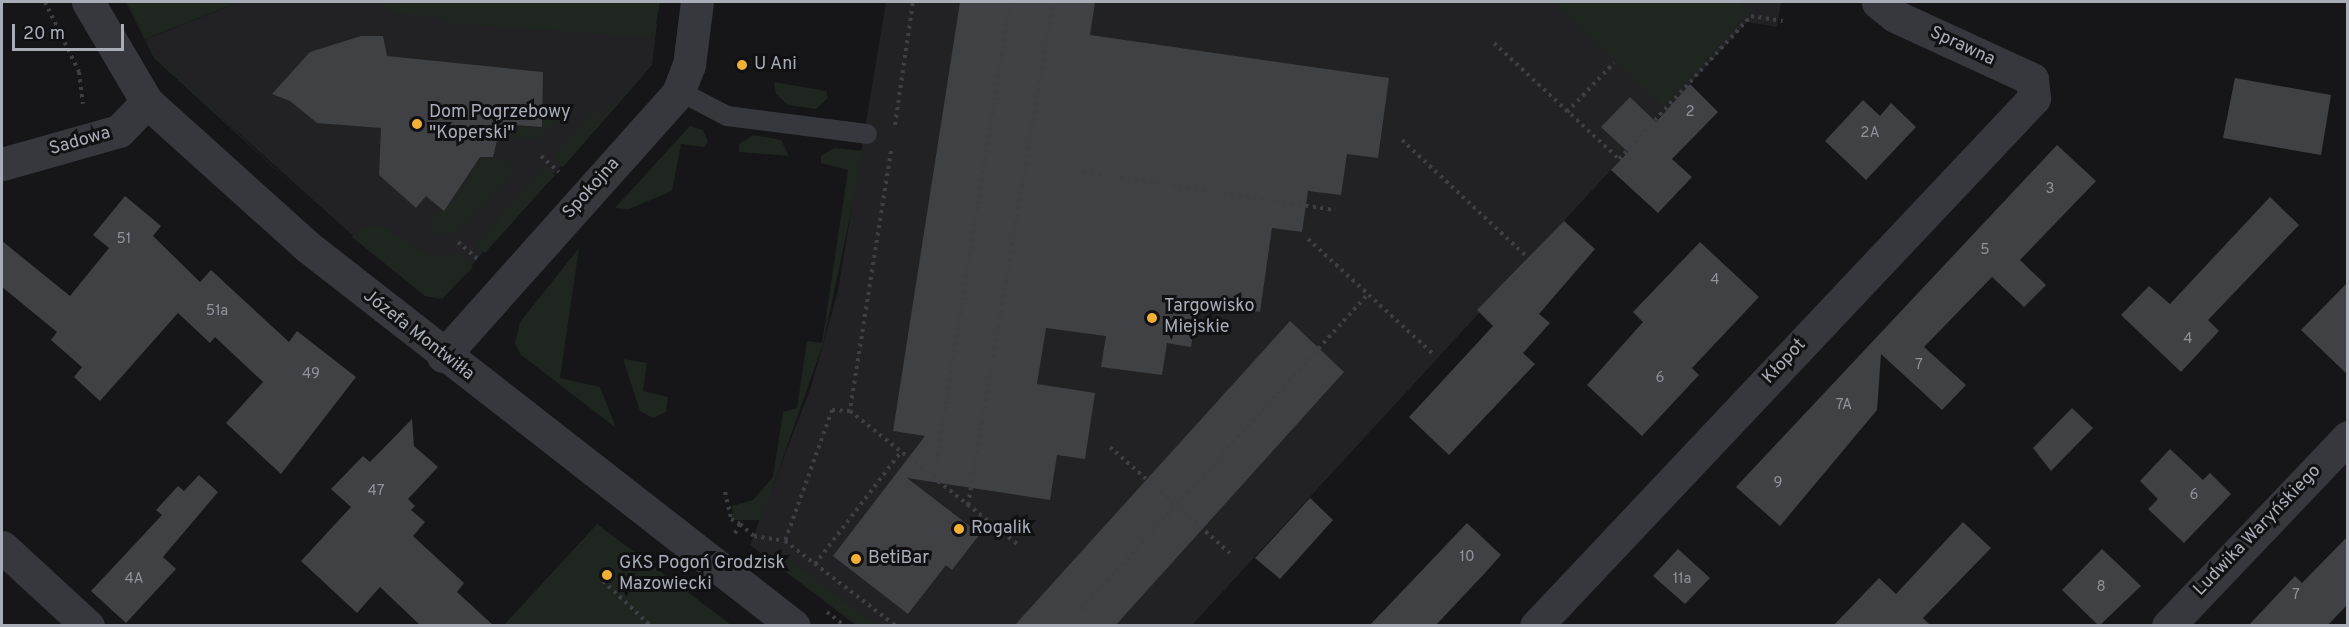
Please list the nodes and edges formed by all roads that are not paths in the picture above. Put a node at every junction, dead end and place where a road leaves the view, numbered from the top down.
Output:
1 (88, 2) edge
2 (697, 2) edge
3 (1878, 2) edge
4 (679, 91) junction
5 (2034, 98) joint
6 (147, 102) junction
7 (867, 134) dead end
8 (2, 164) edge
9 (443, 356) junction
10 (2348, 437) edge
11 (2, 547) edge
12 (806, 615) edge
13 (88, 626) edge
14 (1536, 626) edge
15 (2168, 626) edge

1 - 6 street, Józefa Montwiłła
2 - 4 street, Spokojna
3 - 5 street, Sprawna
4 - 7 lane
4 - 9 street, Spokojna
5 - 14 street, Kłopot
6 - 8 street, Sadowa
6 - 9 street, Józefa Montwiłła
9 - 12 street, Józefa Montwiłła
10 - 15 street, Ludwika Waryńskiego
11 - 13 street

